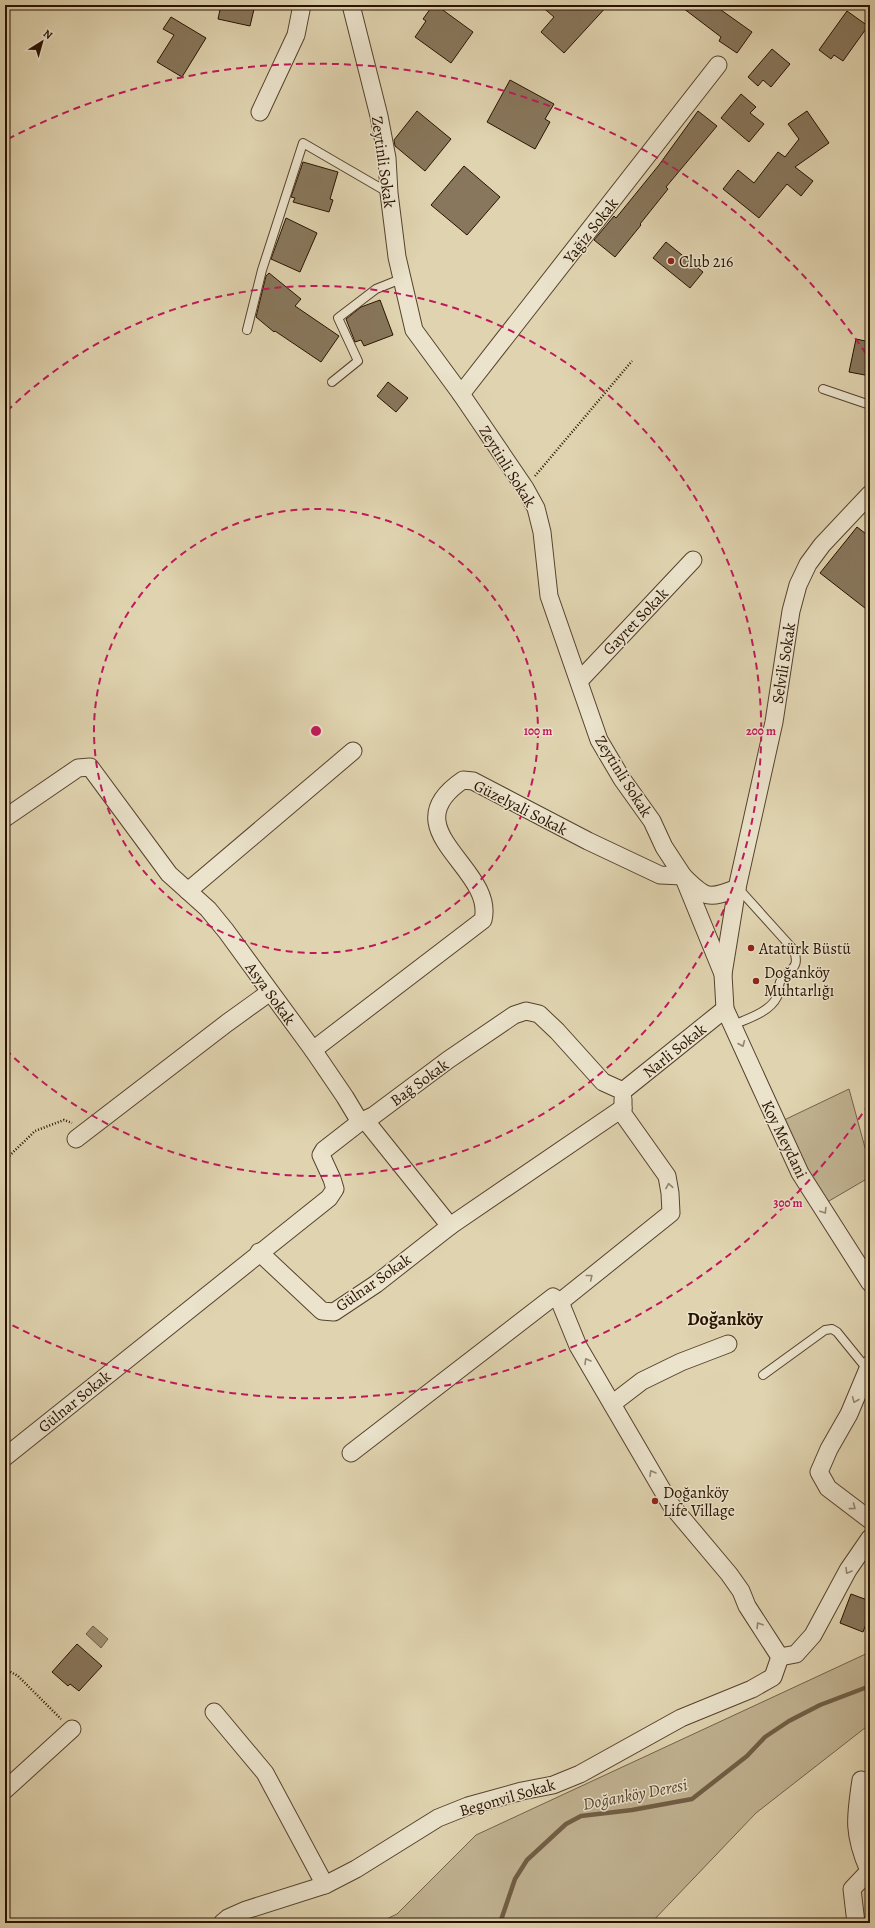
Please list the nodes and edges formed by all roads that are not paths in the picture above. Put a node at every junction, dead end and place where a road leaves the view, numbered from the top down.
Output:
1 (302, 5) edge
2 (351, 5) edge
3 (718, 65) dead end
4 (260, 112) dead end
5 (389, 193) junction
6 (401, 279) junction
7 (247, 330) dead end
8 (332, 382) dead end
9 (823, 389) dead end
10 (461, 394) junction
11 (870, 405) edge
12 (869, 497) edge
13 (693, 560) dead end
14 (579, 681) junction
15 (354, 751) dead end
16 (5, 818) edge
17 (683, 876) junction
18 (737, 888) junction
19 (188, 891) junction
20 (723, 974) junction
21 (270, 992) junction
22 (725, 1009) junction
23 (733, 1024) junction
24 (313, 1050) junction
25 (623, 1091) junction
26 (623, 1108) junction
27 (362, 1121) junction
28 (82, 1135) road end
29 (450, 1226) junction
30 (259, 1252) junction
31 (870, 1283) edge
32 (560, 1302) junction
33 (728, 1344) dead end
34 (868, 1366) edge
35 (763, 1375) dead end
36 (612, 1404) junction
37 (351, 1453) dead end
38 (5, 1457) edge
39 (870, 1520) edge
40 (870, 1538) edge
41 (780, 1657) junction
42 (214, 1712) dead end
43 (72, 1729) road end
44 (861, 1780) dead end
45 (5, 1790) edge
46 (869, 1870) edge
47 (325, 1885) junction
48 (222, 1923) edge
49 (856, 1923) edge

1 - 4 street
2 - 5 street, Zeytinli Sokak
3 - 10 street, Yağiz Sokak
5 - 6 street, Zeytinli Sokak
5 - 7 lane
6 - 8 lane
6 - 10 street, Zeytinli Sokak
9 - 11 lane
10 - 14 street, Zeytinli Sokak
12 - 18 street, Selvili Sokak
13 - 14 street, Gayret Sokak
14 - 17 street, Zeytinli Sokak
15 - 19 street
16 - 19 street, Asya Sokak
17 - 18 street
17 - 20 street, Zeytinli Sokak
17 - 24 street, Güzelyali Sokak
18 - 20 street, Selvili Sokak
18 - 23 lane
19 - 21 street, Asya Sokak
20 - 22 street, Zeytinli Sokak
21 - 24 street, Asya Sokak
21 - 28 street
22 - 23 street, Koy Meydani
22 - 25 street, Narli Sokak
23 -> 31 street, Koy Meydani
24 - 27 street, Asya Sokak
25 - 26 street
25 - 27 street, Bağ Sokak
26 - 29 street, Gülnar Sokak
32 -> 26 street
27 - 29 street, Asya Sokak
27 - 30 street, Bağ Sokak
29 - 30 street, Gülnar Sokak
30 - 38 street, Gülnar Sokak
36 -> 32 street
32 - 37 street
33 - 36 street
34 - 35 lane
34 -> 39 street
41 -> 36 street
40 -> 41 street
41 - 47 street, Begonvil Sokak
42 - 47 street
43 - 45 street
44 - 46 street
46 - 49 street
47 - 48 street, Begonvil Sokak

